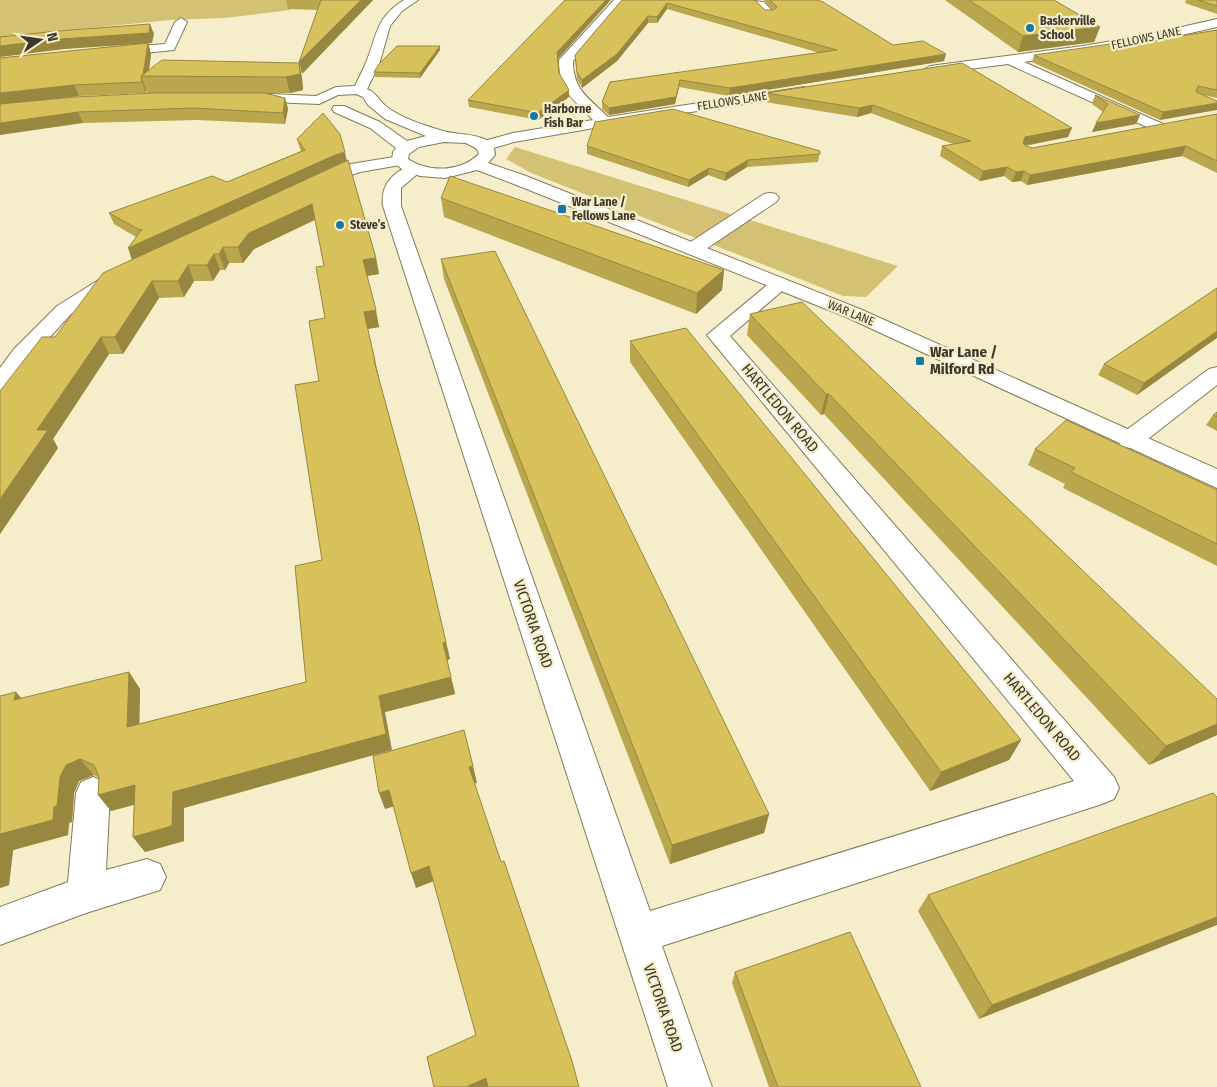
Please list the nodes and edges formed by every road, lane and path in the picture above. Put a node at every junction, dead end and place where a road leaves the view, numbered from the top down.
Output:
1 (412, 0) edge
2 (620, 0) edge
3 (748, 0) edge
4 (768, 13) edge
5 (181, 22) dead end
6 (1217, 23) edge
7 (103, 52) edge
8 (1010, 60) junction
9 (920, 71) edge
10 (820, 88) edge
11 (364, 95) junction
12 (234, 97) edge
13 (319, 100) junction
14 (339, 109) junction
15 (604, 122) junction
16 (1131, 132) edge
17 (444, 137) junction
18 (484, 146) junction
19 (407, 160) junction
20 (477, 165) junction
21 (299, 191) edge
22 (770, 198) dead end
23 (693, 249) junction
24 (135, 268) edge
25 (778, 284) junction
26 (1217, 374) edge
27 (0, 383) edge
28 (1130, 440) junction
29 (1217, 479) edge
30 (94, 793) edge
31 (147, 878) dead end
32 (86, 894) junction
33 (0, 926) edge
34 (638, 934) junction
35 (690, 1087) edge

1 - 11 street
2 - 15 street
3 - 4 street
5 - 7 street
6 - 8 street, FELLOWS LANE
8 - 9 street, FELLOWS LANE
8 - 16 street
10 - 15 street, FELLOWS LANE
11 - 13 street
11 - 14 street
11 - 17 street
12 - 13 street
13 - 14 street
14 - 19 street
15 - 18 street, FELLOWS LANE
17 - 18 street
17 - 19 street
18 - 20 street
19 - 20 street
19 - 21 street
19 - 34 street, VICTORIA ROAD
20 - 23 street, WAR LANE
22 - 23 street
23 - 25 street, WAR LANE
24 - 27 street
25 - 28 street, WAR LANE
25 - 34 street, HARTLEDON ROAD
26 - 28 street
28 - 29 street, WAR LANE
30 - 32 street
31 - 32 street
32 - 33 street
34 - 35 street, VICTORIA ROAD

